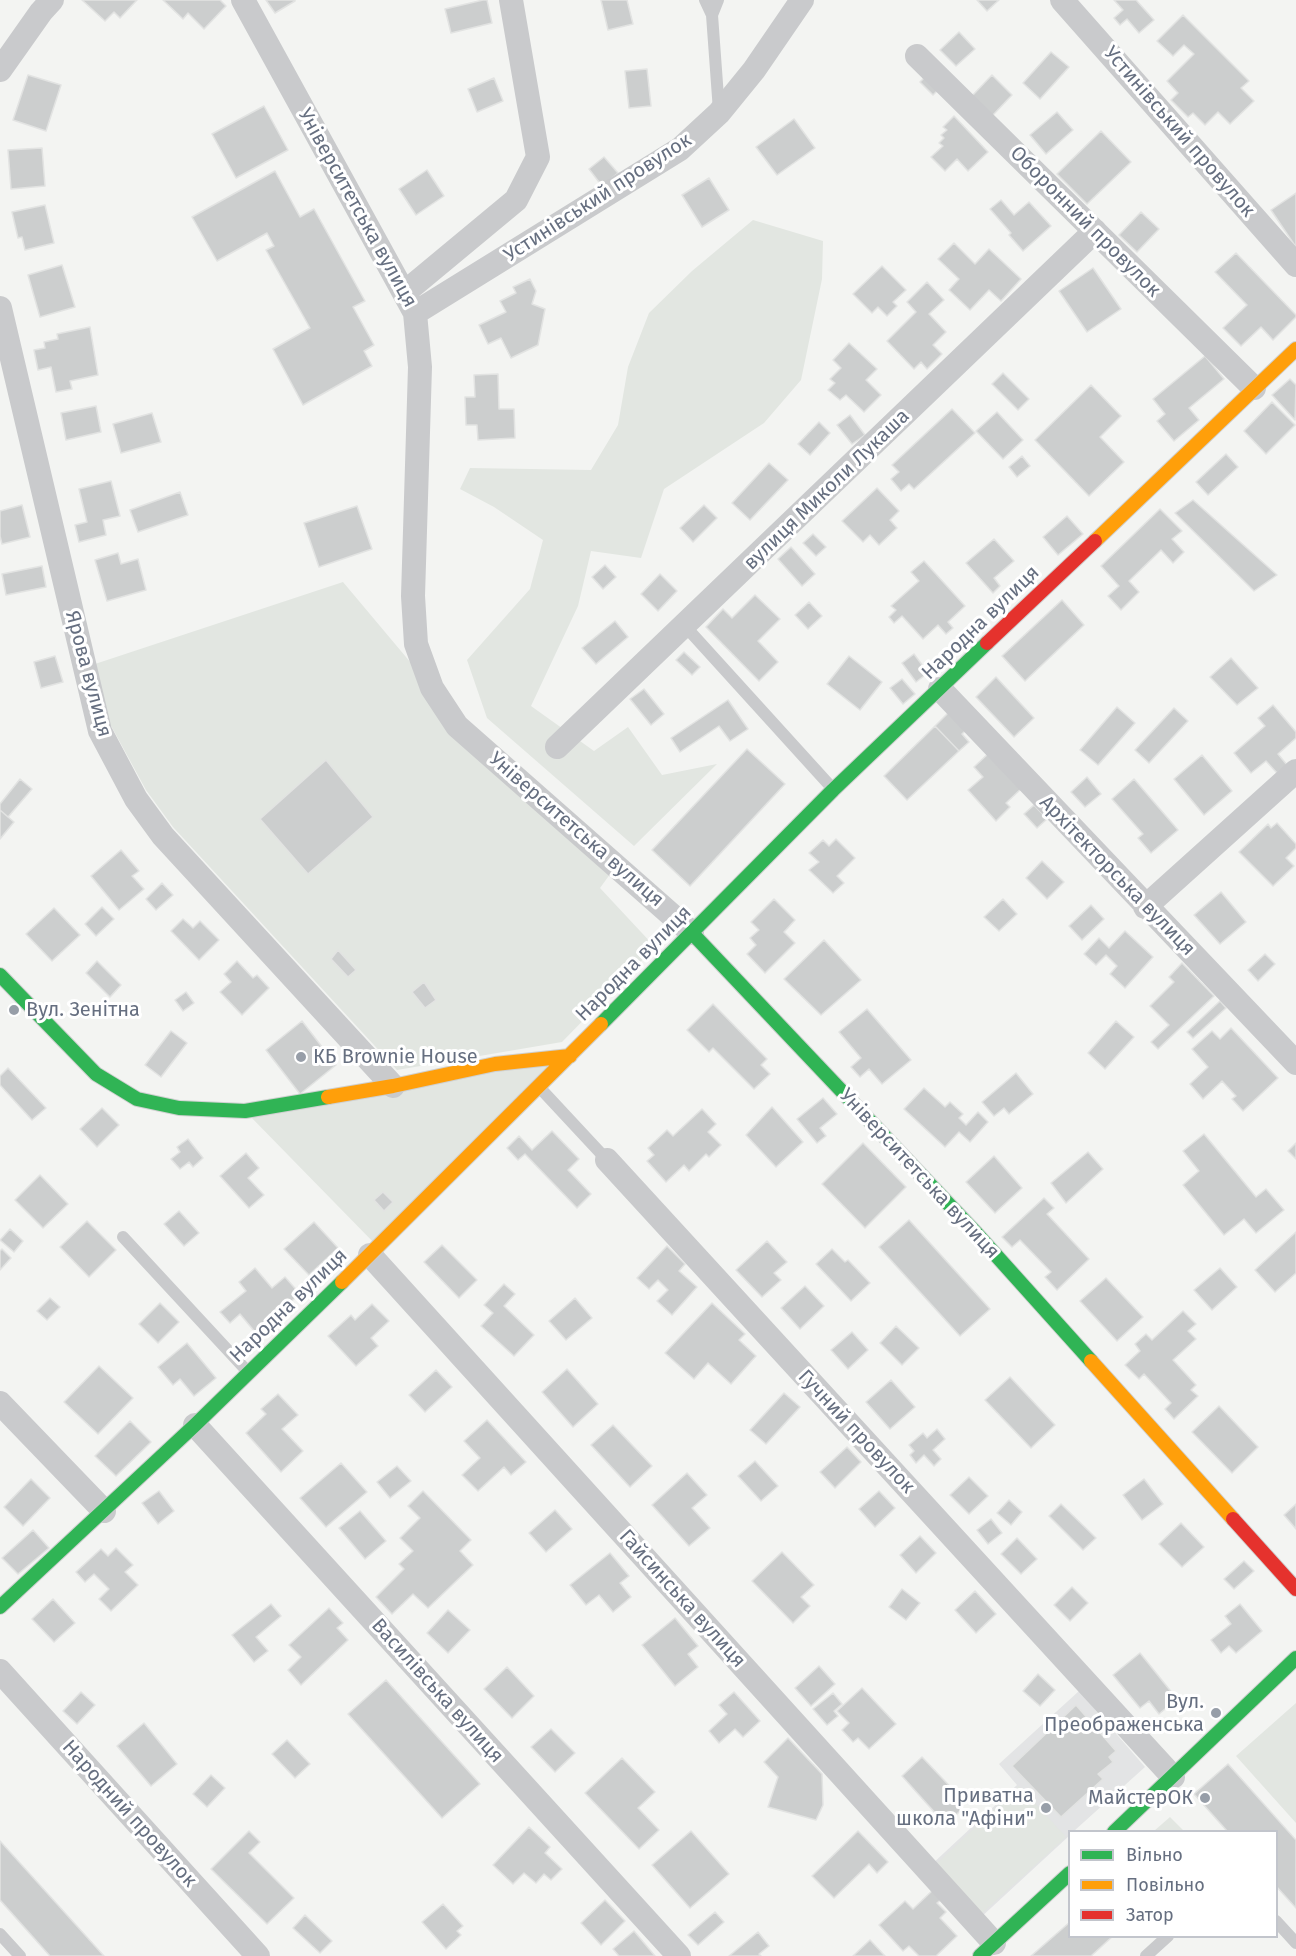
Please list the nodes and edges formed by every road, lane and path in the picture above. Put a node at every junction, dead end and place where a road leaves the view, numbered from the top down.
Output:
1 (52, 0) edge
2 (243, 0) edge
3 (511, 0) edge
4 (705, 0) edge
5 (718, 0) edge
6 (802, 0) edge
7 (1062, 0) edge
8 (712, 15) junction
9 (917, 56) dead end
10 (0, 70) edge
11 (719, 113) junction
12 (1095, 231) junction
13 (1296, 265) edge
14 (409, 303) junction
15 (0, 308) edge
16 (1296, 349) edge
17 (1254, 388) junction
18 (685, 626) junction
19 (940, 689) junction
20 (557, 747) dead end
21 (1296, 771) edge
22 (833, 790) junction
23 (1145, 907) junction
24 (692, 933) junction
25 (0, 975) edge
26 (570, 1056) junction
27 (1296, 1063) edge
28 (393, 1086) junction
29 (539, 1087) junction
30 (607, 1160) joint
31 (123, 1237) dead end
32 (370, 1255) junction
33 (249, 1373) junction
34 (0, 1403) edge
35 (195, 1425) junction
36 (104, 1511) junction
37 (1296, 1589) edge
38 (0, 1607) edge
39 (1296, 1658) edge
40 (0, 1671) edge
41 (1173, 1777) junction
42 (1116, 1830) edge
43 (1068, 1875) edge
44 (1278, 1923) edge
45 (0, 1934) edge
46 (1166, 1938) edge
47 (1296, 1943) edge
48 (987, 1950) edge
49 (20, 1956) edge
50 (258, 1956) edge
51 (679, 1956) edge
52 (1146, 1956) edge

1 - 10 street
2 - 14 street, Університетська вулиця
3 - 14 street, Устинівський провулок
4 - 8 lane
5 - 8 lane
6 - 11 street, Устинівський провулок
7 - 13 street, Устинівський провулок
8 - 11 lane
9 - 12 street, Оборонний провулок
11 - 14 street, Устинівський провулок
12 - 17 street, Оборонний провулок
12 - 18 street, вулиця Миколи Лукаша
14 - 24 street, Університетська вулиця
15 - 28 street, Ярова вулиця
16 - 17 street, Народна вулиця
17 - 19 street, Народна вулиця
18 - 20 street, вулиця Миколи Лукаша
18 - 22 lane
19 - 22 street, Народна вулиця
19 - 23 street, Архітекторська вулиця
21 - 23 street
22 - 24 street, Народна вулиця
23 - 27 street, Архітекторська вулиця
24 - 26 street, Народна вулиця
24 - 37 street, Університетська вулиця
25 - 28 street
26 - 28 street
26 - 29 street, Народна вулиця
29 - 30 lane, Гучний провулок
29 - 32 street, Народна вулиця
30 - 41 street, Гучний провулок
31 - 33 lane
32 - 33 street, Народна вулиця
32 - 48 street, Гайсинська вулиця
33 - 35 street, Народна вулиця
34 - 36 street
35 - 36 street, Народна вулиця
35 - 51 street, Василівська вулиця
36 - 38 street, Народна вулиця
39 - 41 street
40 - 50 street, Народний провулок
41 - 42 street
43 - 48 street
44 - 47 lane
45 - 49 lane
46 - 52 lane

